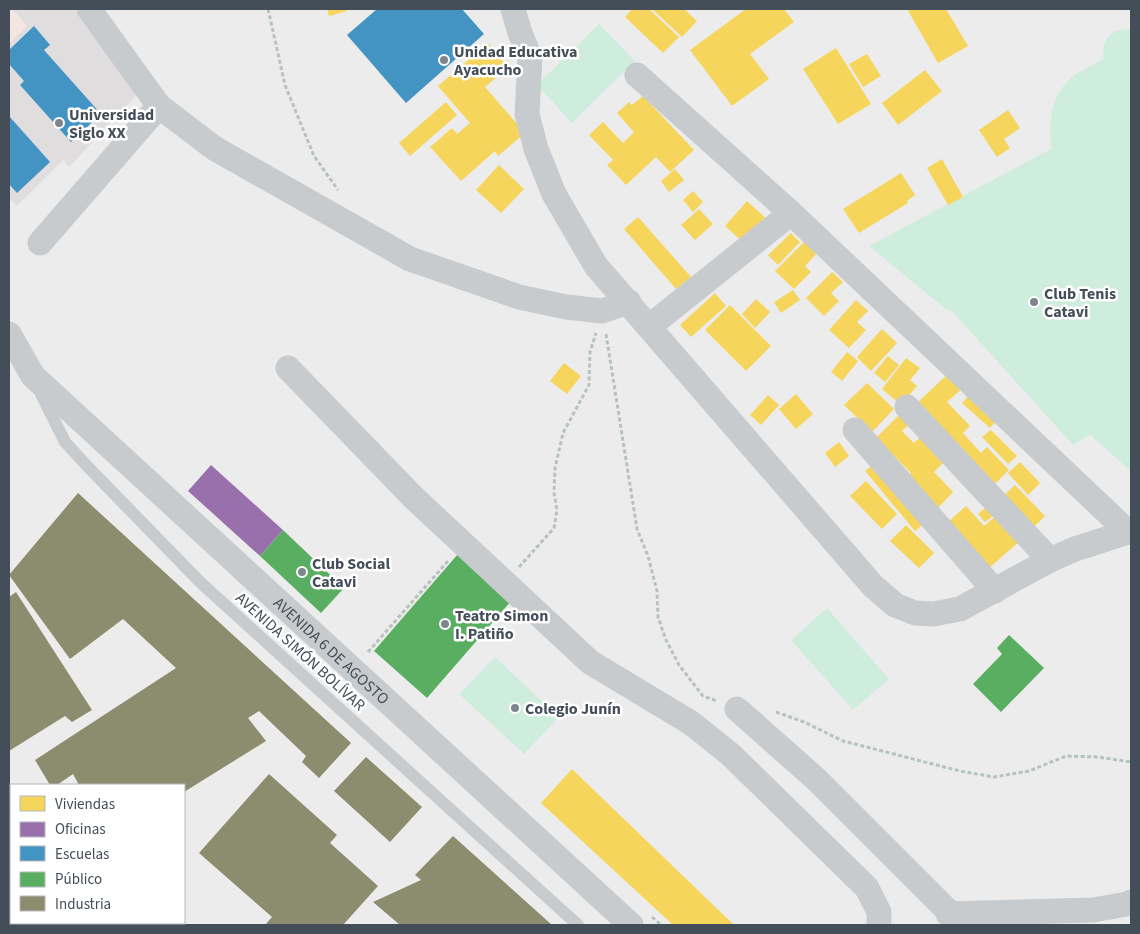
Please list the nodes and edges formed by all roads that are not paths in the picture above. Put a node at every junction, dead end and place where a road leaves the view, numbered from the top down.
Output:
1 (90, 9) edge
2 (513, 9) edge
3 (637, 75) dead end
4 (159, 106) junction
5 (791, 213) junction
6 (40, 243) dead end
7 (629, 302) junction
8 (650, 326) junction
9 (9, 334) edge
10 (288, 368) dead end
11 (33, 376) junction
12 (906, 407) dead end
13 (855, 430) dead end
14 (1129, 531) edge
15 (1050, 560) junction
16 (996, 591) junction
17 (742, 713) road end
18 (1131, 902) edge
19 (955, 919) edge
20 (578, 925) edge
21 (631, 925) edge
22 (879, 925) edge

1 - 4 street
2 - 7 street
3 - 5 street
4 - 6 street
4 - 7 street
5 - 8 street
5 - 14 street
7 - 8 street
8 - 16 street
9 - 11 street, AVENIDA 6 DE AGOSTO
10 - 22 street
11 - 20 lane, AVENIDA SIMÓN BOLÍVAR
11 - 21 street, AVENIDA 6 DE AGOSTO
12 - 15 street
13 - 16 street
14 - 15 street
15 - 16 street
17 - 19 street
18 - 19 street

